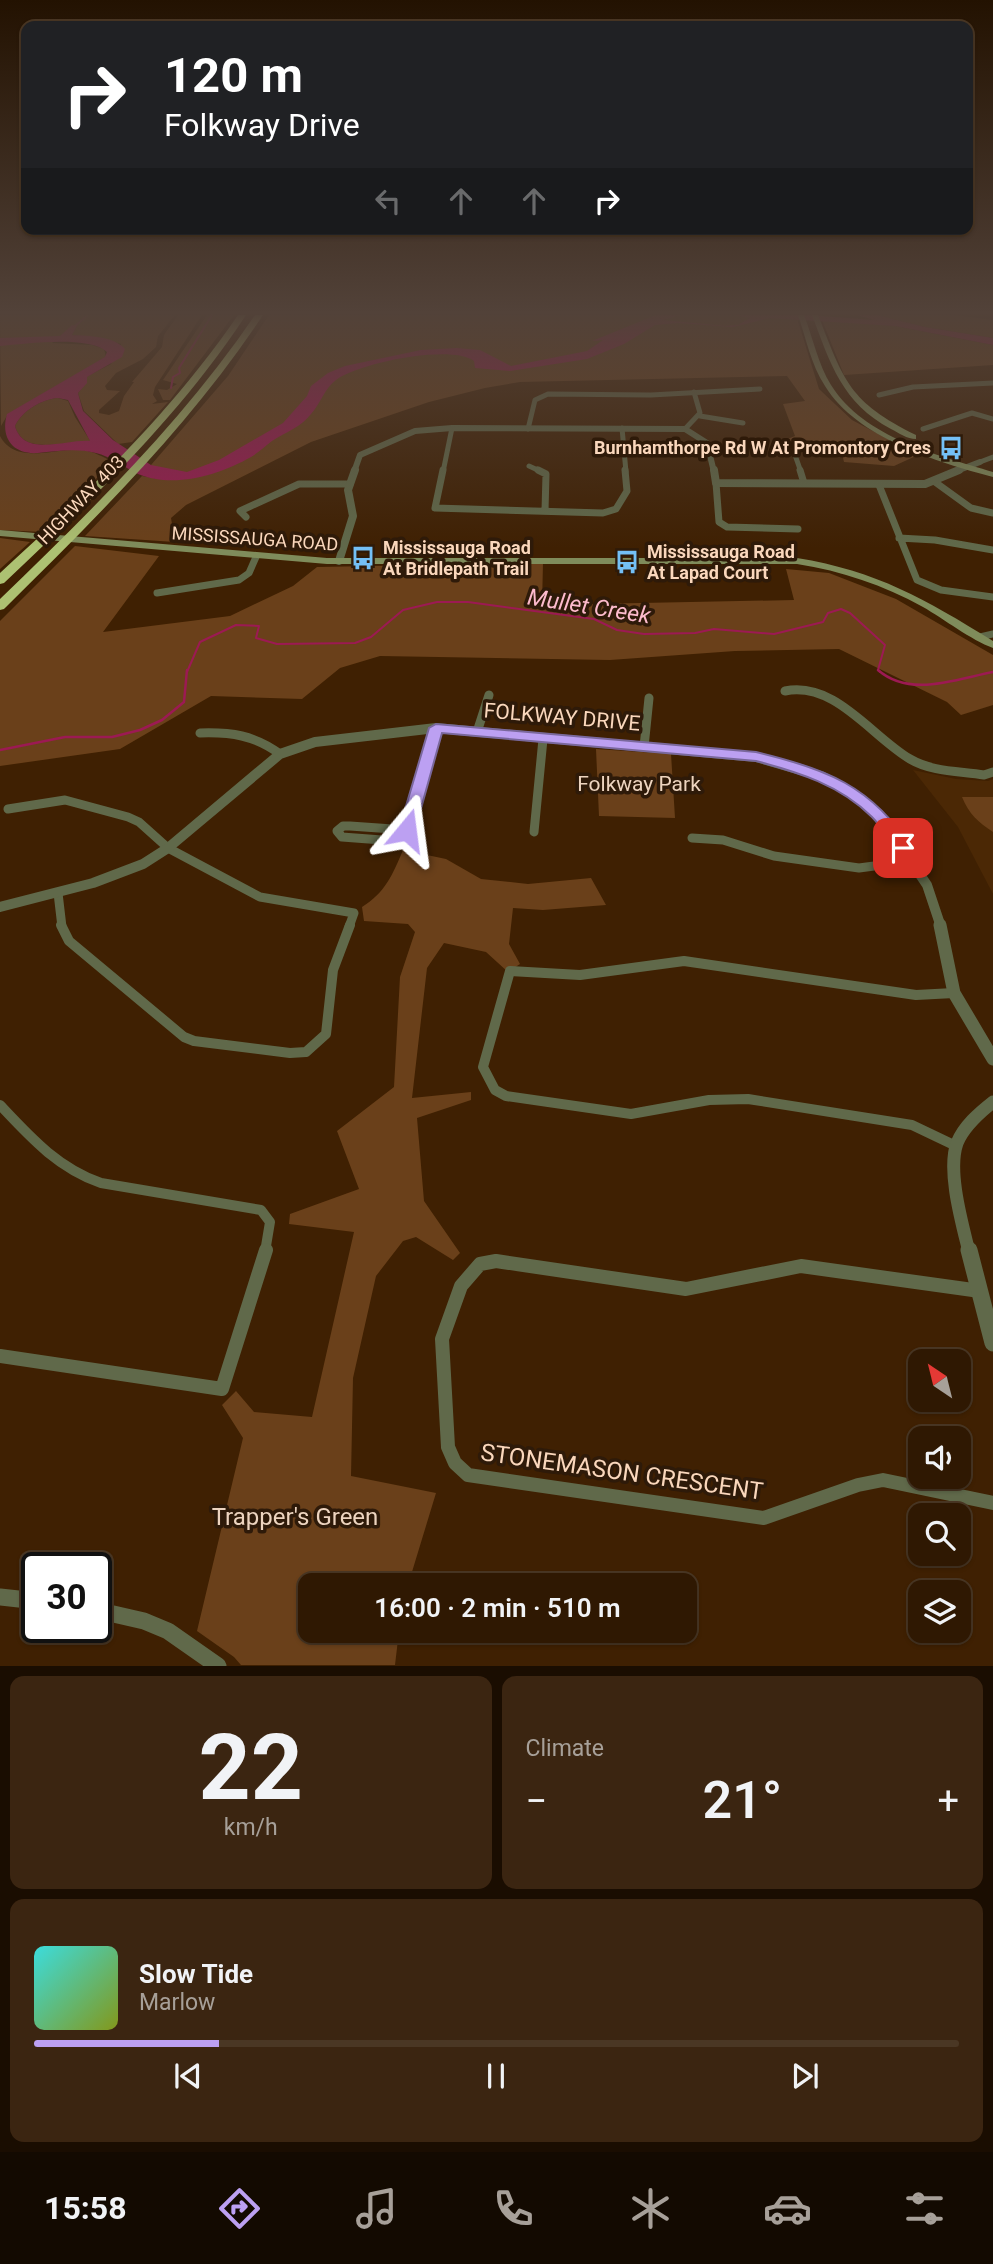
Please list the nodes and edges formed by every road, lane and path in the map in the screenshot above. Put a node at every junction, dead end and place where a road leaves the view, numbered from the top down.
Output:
1 (694, 392) edge
2 (187, 393) edge
3 (203, 393) edge
4 (683, 393) edge
5 (834, 393) edge
6 (850, 393) edge
7 (889, 393) edge
8 (879, 395) dead end
9 (700, 416) junction
10 (993, 419) edge
11 (743, 423) dead end
12 (452, 428) junction
13 (622, 428) junction
14 (528, 429) junction
15 (684, 429) junction
16 (923, 429) dead end
17 (795, 455) dead end
18 (993, 457) edge
19 (980, 462) junction
20 (529, 466) dead end
21 (993, 466) edge
22 (969, 467) junction
23 (993, 475) edge
24 (935, 482) junction
25 (716, 483) junction
26 (804, 483) junction
27 (350, 484) junction
28 (879, 485) junction
29 (545, 511) junction
30 (993, 513) edge
31 (246, 517) dead end
32 (798, 529) dead end
33 (0, 533) edge
34 (899, 538) junction
35 (993, 550) edge
36 (256, 557) junction
37 (339, 561) junction
38 (0, 580) edge
39 (157, 593) dead end
40 (993, 597) edge
41 (0, 606) edge
42 (993, 634) edge
43 (980, 638) junction
44 (993, 645) edge
45 (785, 691) dead end
46 (489, 695) dead end
47 (649, 698) dead end
48 (436, 728) junction
49 (477, 732) junction
50 (200, 733) dead end
51 (543, 738) junction
52 (644, 747) junction
53 (280, 754) junction
54 (993, 772) edge
55 (8, 809) dead end
56 (407, 830) junction
57 (534, 832) dead end
58 (692, 838) dead end
59 (168, 848) junction
60 (912, 861) junction
61 (58, 893) junction
62 (0, 906) edge
63 (954, 993) junction
64 (993, 1059) edge
65 (993, 1102) edge
66 (0, 1105) edge
67 (956, 1146) junction
68 (980, 1291) junction
69 (993, 1343) edge
70 (0, 1356) edge
71 (993, 1503) edge
72 (1, 1600) edge
73 (21, 1601) edge
74 (112, 1614) edge
75 (218, 1665) edge

1 - 9 street
2 - 38 highway, HIGHWAY 403
3 - 41 highway, HIGHWAY 403
4 - 14 street
5 - 22 main road
6 - 19 main road
7 - 8 street
9 - 11 street
9 - 15 street
10 - 16 street
12 - 14 street
12 - 27 street
12 - 29 street
13 - 14 street
13 - 15 street
13 - 29 street
15 - 25 street
17 - 26 street
18 - 19 street
19 - 21 main road
19 - 22 street
20 - 29 street
22 - 23 main road
22 - 24 street
24 - 28 street
24 - 30 street
25 - 26 street
25 - 32 street
26 - 28 street
27 - 31 street
27 - 37 street
28 - 34 street
33 - 36 main road, MISSISSAUGA ROAD
34 - 35 street
34 - 40 street
36 - 37 main road, MISSISSAUGA ROAD
36 - 39 street
37 - 43 main road, MISSISSAUGA ROAD
42 - 43 street
43 - 44 main road, MISSISSAUGA ROAD
45 - 54 street
46 - 49 street
47 - 52 street
48 - 49 street, FOLKWAY DRIVE
48 - 53 street, FOLKWAY DRIVE
48 - 56 street
49 - 51 street, FOLKWAY DRIVE
50 - 53 street
51 - 52 street, FOLKWAY DRIVE
51 - 57 street
52 - 60 street, FOLKWAY DRIVE
53 - 59 street, FOLKWAY DRIVE
55 - 59 street
56 - 56 street
58 - 60 street
59 - 61 street, FOLKWAY DRIVE
59 - 61 street
60 - 63 street, FOLKWAY DRIVE
61 - 62 street, FOLKWAY DRIVE
63 - 64 street, FOLKWAY DRIVE
63 - 67 street
65 - 67 street
66 - 70 street
67 - 68 street
68 - 69 street
68 - 71 street, STONEMASON CRESCENT
72 - 73 street
74 - 75 street

